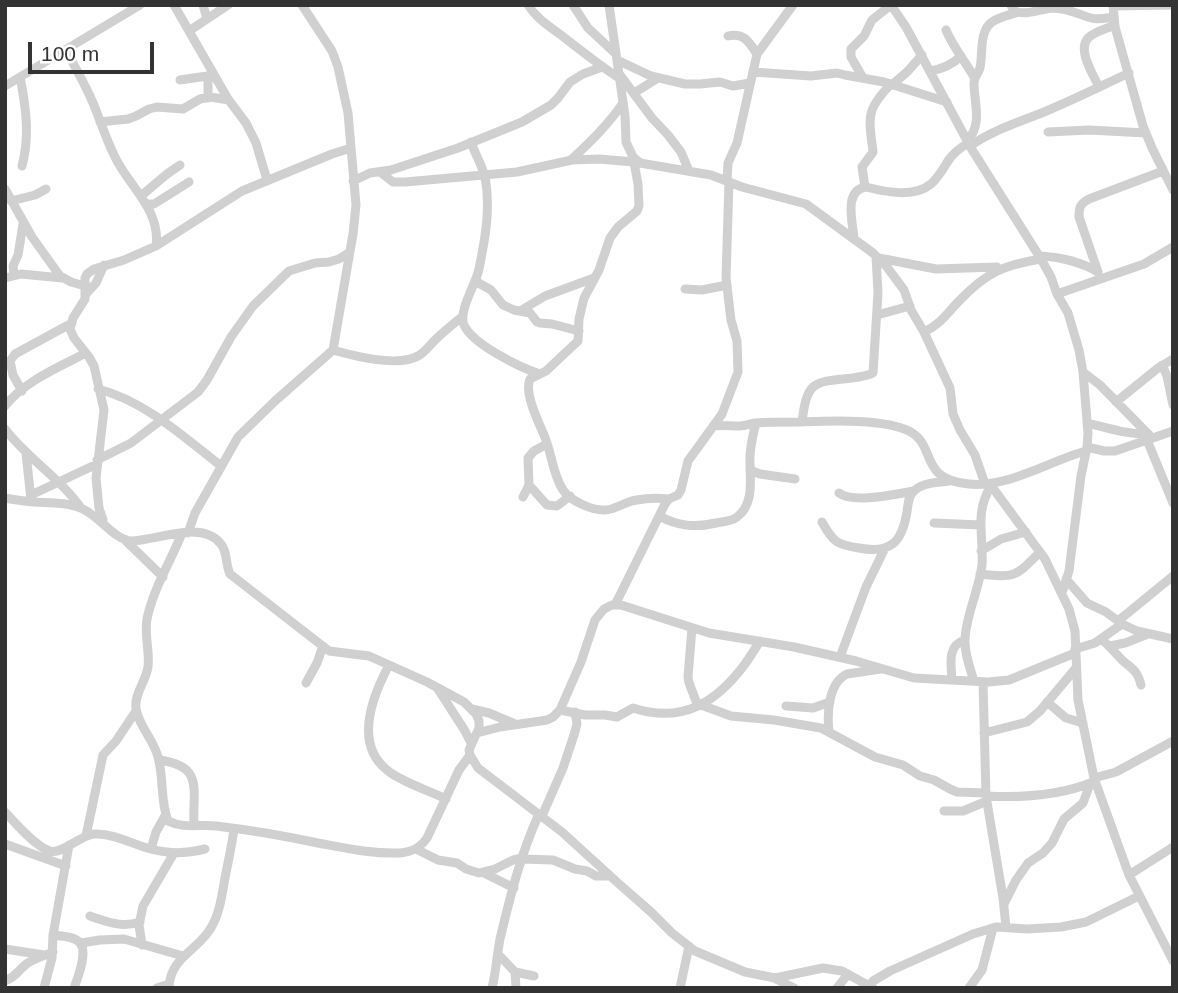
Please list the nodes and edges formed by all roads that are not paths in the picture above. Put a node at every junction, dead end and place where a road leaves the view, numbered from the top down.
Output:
1 (140, 5) edge
2 (174, 5) edge
3 (203, 5) edge
4 (302, 5) edge
5 (528, 5) edge
6 (573, 5) edge
7 (609, 5) edge
8 (793, 5) edge
9 (891, 5) edge
10 (1173, 5) edge
11 (224, 6) edge
12 (1014, 9) edge
13 (1114, 13) edge
14 (206, 19) junction
15 (946, 30) dead end
16 (189, 31) junction
17 (728, 36) dead end
18 (66, 50) junction
19 (757, 54) junction
20 (922, 55) junction
21 (961, 56) junction
22 (616, 57) junction
23 (602, 66) junction
24 (930, 71) junction
25 (753, 72) junction
26 (1129, 73) junction
27 (211, 76) junction
28 (619, 76) junction
29 (20, 77) junction
30 (658, 78) junction
31 (863, 78) junction
32 (974, 78) junction
33 (180, 80) dead end
34 (750, 83) junction
35 (892, 85) junction
36 (5, 86) edge
37 (1099, 87) junction
38 (633, 93) junction
39 (208, 98) junction
40 (229, 100) junction
41 (623, 102) junction
42 (947, 102) junction
43 (100, 122) junction
44 (1048, 132) dead end
45 (1146, 133) junction
46 (471, 142) junction
47 (968, 143) junction
48 (351, 148) junction
49 (571, 160) junction
50 (633, 160) junction
51 (180, 165) dead end
52 (22, 166) dead end
53 (689, 171) junction
54 (1163, 171) junction
55 (380, 172) junction
56 (484, 174) junction
57 (267, 180) junction
58 (353, 181) junction
59 (728, 181) junction
60 (189, 182) dead end
61 (865, 187) junction
62 (5, 189) edge
63 (46, 189) dead end
64 (1173, 190) edge
65 (163, 199) junction
66 (143, 200) junction
67 (11, 201) junction
68 (152, 215) junction
69 (23, 222) junction
70 (854, 239) junction
71 (156, 246) junction
72 (1173, 247) edge
73 (349, 252) junction
74 (877, 257) junction
75 (1040, 257) junction
76 (1003, 267) junction
77 (1102, 274) junction
78 (10, 276) edge
79 (64, 278) junction
80 (594, 278) junction
81 (475, 281) junction
82 (727, 285) junction
83 (685, 289) dead end
84 (85, 290) junction
85 (1056, 294) junction
86 (910, 306) junction
87 (520, 311) junction
88 (877, 315) junction
89 (463, 316) junction
90 (72, 323) junction
91 (579, 331) junction
92 (924, 332) junction
93 (333, 350) junction
94 (86, 353) junction
95 (1173, 359) edge
96 (1162, 365) junction
97 (1083, 372) junction
98 (540, 374) junction
99 (98, 389) junction
100 (22, 391) junction
101 (1116, 402) junction
102 (1173, 405) edge
103 (5, 406) edge
104 (161, 421) junction
105 (802, 422) junction
106 (1087, 423) junction
107 (756, 424) junction
108 (713, 426) junction
109 (5, 429) edge
110 (1173, 431) edge
111 (1148, 437) junction
112 (547, 444) junction
113 (1087, 449) junction
114 (26, 453) junction
115 (97, 462) junction
116 (221, 466) junction
117 (750, 470) junction
118 (795, 479) dead end
119 (951, 481) junction
120 (58, 483) junction
121 (529, 485) junction
122 (989, 485) junction
123 (914, 491) junction
124 (839, 493) dead end
125 (570, 496) junction
126 (523, 497) dead end
127 (5, 498) edge
128 (31, 499) junction
129 (669, 499) junction
130 (1173, 503) edge
131 (81, 508) junction
132 (659, 516) junction
133 (822, 522) dead end
134 (934, 523) dead end
135 (104, 524) junction
136 (980, 528) junction
137 (1026, 532) junction
138 (185, 533) junction
139 (125, 540) junction
140 (999, 540) junction
141 (885, 548) junction
142 (981, 551) junction
143 (1040, 552) junction
144 (980, 574) junction
145 (1173, 576) edge
146 (163, 577) junction
147 (1066, 579) junction
148 (1062, 593) junction
149 (615, 605) junction
150 (1120, 623) junction
151 (692, 628) junction
152 (1150, 634) junction
153 (1101, 639) junction
154 (1173, 639) edge
155 (965, 640) junction
156 (760, 641) junction
157 (323, 646) junction
158 (1110, 646) junction
159 (1075, 651) junction
160 (840, 657) junction
161 (1059, 659) junction
162 (389, 665) junction
163 (883, 669) junction
164 (1075, 670) junction
165 (952, 679) junction
166 (978, 681) junction
167 (306, 683) dead end
168 (1141, 685) dead end
169 (438, 688) junction
170 (830, 702) junction
171 (1047, 702) junction
172 (700, 706) junction
173 (786, 706) dead end
174 (471, 708) junction
175 (560, 710) junction
176 (136, 711) junction
177 (575, 712) junction
178 (1083, 723) junction
179 (516, 725) junction
180 (829, 732) junction
181 (477, 733) junction
182 (984, 733) junction
183 (1173, 741) edge
184 (471, 743) junction
185 (470, 755) junction
186 (159, 760) junction
187 (1093, 781) junction
188 (986, 797) junction
189 (446, 799) junction
190 (944, 811) dead end
191 (5, 812) edge
192 (166, 814) junction
193 (540, 815) junction
194 (194, 825) junction
195 (233, 829) junction
196 (86, 835) junction
197 (5, 844) edge
198 (69, 845) junction
199 (1173, 847) edge
200 (154, 849) junction
201 (205, 849) dead end
202 (416, 849) junction
203 (174, 853) junction
204 (523, 858) junction
205 (66, 866) junction
206 (164, 870) junction
207 (484, 873) junction
208 (1129, 875) junction
209 (609, 876) junction
210 (514, 888) junction
211 (1139, 896) junction
212 (1004, 904) junction
213 (90, 916) dead end
214 (140, 922) junction
215 (118, 925) junction
216 (1006, 927) junction
217 (993, 928) junction
218 (53, 936) junction
219 (117, 940) junction
220 (80, 943) junction
221 (142, 944) junction
222 (689, 946) junction
223 (5, 949) edge
224 (49, 953) junction
225 (498, 954) junction
226 (183, 956) junction
227 (1173, 961) edge
228 (515, 972) junction
229 (848, 974) junction
230 (534, 976) dead end
231 (772, 978) junction
232 (5, 981) edge
233 (169, 986) edge
234 (790, 987) edge
235 (871, 987) edge
236 (44, 988) edge
237 (75, 988) edge
238 (157, 988) edge
239 (492, 988) edge
240 (516, 988) edge
241 (680, 988) edge
242 (837, 988) edge
243 (968, 988) edge

1 - 18 street
2 - 16 street
3 - 14 street
4 - 48 street
5 - 23 street
6 - 22 street
7 - 22 street
8 - 19 street
9 - 20 street
9 - 31 street
10 - 13 street
11 - 14 street
12 - 13 street
12 - 32 street
13 - 26 street
13 - 37 street
14 - 16 street
15 - 21 street
16 - 27 street
17 - 19 street
18 - 29 street
18 - 43 street
19 - 25 street
20 - 24 street
20 - 35 street
21 - 24 street
21 - 32 street
22 - 28 street
22 - 30 street
23 - 28 street
23 - 46 street
24 - 42 street
25 - 31 street
25 - 34 street
26 - 37 street
26 - 45 street
27 - 33 street
27 - 39 street
27 - 40 street
28 - 38 street
28 - 41 street
29 - 36 street
29 - 52 street
30 - 34 street
30 - 38 street
31 - 35 street
32 - 47 street
34 - 59 street
35 - 42 street
35 - 61 street
37 - 47 street
38 - 41 street
38 - 53 street
39 - 40 street
39 - 43 street
40 - 57 street
41 - 49 street
41 - 50 street
42 - 47 street
43 - 66 street
44 - 45 street
45 - 54 street
46 - 55 street
46 - 56 street
47 - 61 street
47 - 75 street
48 - 57 street
48 - 58 street
49 - 50 street
49 - 56 street
50 - 53 street
50 - 80 street
51 - 66 street
53 - 59 street
54 - 64 street
54 - 77 street
55 - 56 street
55 - 58 street
56 - 81 street
57 - 71 street
58 - 73 street
59 - 70 street
59 - 82 street
60 - 65 street
61 - 70 street
62 - 67 street
63 - 67 street
65 - 66 street
65 - 68 street
66 - 68 street
67 - 69 street
68 - 71 street
69 - 78 street
69 - 79 street
70 - 74 street
71 - 84 street
72 - 77 street
73 - 93 street
73 - 104 street
74 - 76 street
74 - 86 street
74 - 88 street
75 - 76 street
75 - 77 street
75 - 85 street
76 - 92 street
77 - 85 street
78 - 79 street
79 - 84 street
80 - 87 street
80 - 91 street
81 - 87 street
81 - 89 street
82 - 83 street
82 - 108 street
84 - 90 street
85 - 97 street
86 - 88 street
86 - 92 street
87 - 91 street
88 - 105 street
89 - 93 street
89 - 98 street
90 - 94 street
90 - 100 street
91 - 98 street
92 - 122 street
93 - 116 street
94 - 99 street
94 - 100 street
95 - 96 street
96 - 101 street
96 - 102 street
97 - 101 street
97 - 106 street
98 - 112 street
99 - 104 street
99 - 115 street
100 - 103 street
101 - 111 street
104 - 115 street
104 - 116 street
105 - 107 street
105 - 119 street
106 - 111 street
106 - 113 street
107 - 108 street
107 - 117 street
108 - 129 street
109 - 114 street
110 - 111 street
111 - 113 street
111 - 130 street
112 - 121 street
112 - 125 street
113 - 122 street
113 - 147 street
114 - 120 street
114 - 128 street
115 - 120 street
115 - 135 street
116 - 138 street
117 - 118 street
117 - 132 street
119 - 122 street
119 - 123 street
120 - 128 street
120 - 131 street
121 - 125 street
121 - 126 street
122 - 136 street
122 - 137 street
123 - 124 street
123 - 141 street
125 - 129 street
127 - 128 street
128 - 131 street
129 - 132 street
131 - 135 street
132 - 149 street
133 - 141 street
134 - 136 street
135 - 139 street
136 - 140 street
136 - 142 street
137 - 140 street
137 - 143 street
138 - 139 street
138 - 146 street
138 - 157 street
139 - 146 street
140 - 142 street
141 - 160 street
142 - 144 street
143 - 144 street
143 - 148 street
144 - 155 street
145 - 150 street
146 - 176 street
147 - 148 street
147 - 150 street
148 - 159 street
149 - 151 street
149 - 175 street
150 - 152 street
150 - 153 street
151 - 156 street
151 - 172 street
152 - 154 street
152 - 158 street
153 - 158 street
153 - 159 street
155 - 165 street
155 - 166 street
156 - 160 street
156 - 172 street
157 - 162 street
157 - 167 street
158 - 168 street
159 - 161 street
159 - 164 street
160 - 163 street
161 - 164 street
161 - 166 street
162 - 169 street
162 - 189 street
163 - 165 street
163 - 170 street
164 - 171 street
164 - 178 street
165 - 166 street
166 - 182 street
169 - 174 street
169 - 184 street
170 - 173 street
170 - 180 street
171 - 178 street
171 - 182 street
172 - 177 street
172 - 180 street
174 - 179 street
174 - 181 street
175 - 177 street
175 - 179 street
176 - 186 street
176 - 196 street
177 - 193 street
178 - 187 street
179 - 181 street
180 - 188 street
181 - 184 street
182 - 188 street
183 - 187 street
184 - 185 street
185 - 189 street
185 - 193 street
186 - 192 street
186 - 194 street
187 - 188 street
187 - 208 street
187 - 212 street
188 - 190 street
188 - 212 street
189 - 202 street
191 - 198 street
192 - 194 street
192 - 200 street
193 - 204 street
193 - 209 street
194 - 195 street
195 - 202 street
195 - 226 street
196 - 198 street
196 - 200 street
197 - 205 street
198 - 205 street
199 - 208 street
200 - 203 street
200 - 206 street
201 - 203 street
202 - 207 street
203 - 206 street
204 - 207 street
204 - 209 street
204 - 210 street
205 - 218 street
206 - 214 street
207 - 210 street
208 - 211 street
209 - 222 street
210 - 225 street
211 - 216 street
211 - 227 street
212 - 216 street
213 - 215 street
214 - 215 street
214 - 221 street
215 - 219 street
216 - 217 street
217 - 235 street
217 - 243 street
218 - 220 street
218 - 224 street
219 - 220 street
219 - 221 street
220 - 237 street
221 - 226 street
222 - 231 street
222 - 241 street
223 - 224 street
224 - 232 street
224 - 236 street
225 - 228 street
225 - 239 street
226 - 233 street
228 - 230 street
228 - 240 street
229 - 231 street
229 - 235 street
229 - 242 street
231 - 234 street
233 - 238 street

